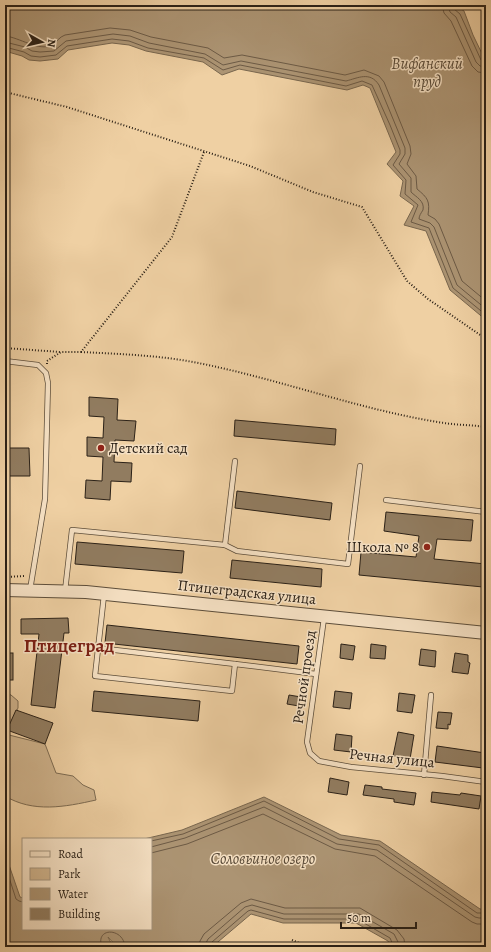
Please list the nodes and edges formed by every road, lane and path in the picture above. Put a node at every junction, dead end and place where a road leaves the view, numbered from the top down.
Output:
1 (5, 92) edge
2 (204, 152) junction
3 (486, 339) edge
4 (5, 348) edge
5 (61, 352) junction
6 (81, 352) junction
7 (5, 361) edge
8 (46, 373) junction
9 (486, 427) edge
10 (235, 461) dead end
11 (360, 466) dead end
12 (386, 500) dead end
13 (486, 512) edge
14 (225, 545) junction
15 (32, 576) junction
16 (5, 577) edge
17 (5, 590) edge
18 (30, 590) junction
19 (65, 591) junction
20 (104, 593) junction
21 (324, 616) junction
22 (486, 633) edge
23 (98, 648) junction
24 (236, 664) junction
25 (316, 674) junction
26 (431, 695) dead end
27 (307, 742) joint
28 (424, 775) junction
29 (486, 782) edge
30 (292, 940) dead end
31 (309, 947) edge

1 - 2 path
2 - 3 path
2 - 6 path
4 - 5 path
5 - 6 path
5 - 8 path
6 - 9 path
7 - 8 lane
8 - 15 lane
10 - 14 lane
11 - 14 lane
12 - 13 lane
14 - 19 lane
15 - 16 path
15 - 18 lane
17 - 18 street, Птицеградская улица
18 - 19 street, Птицеградская улица
19 - 20 street, Птицеградская улица
20 - 21 street, Птицеградская улица
20 - 23 lane
21 - 22 street, Птицеградская улица
21 - 25 lane, Речной проезд
23 - 24 lane
23 - 24 lane
24 - 25 lane
25 - 27 lane, Речной проезд
26 - 28 lane
27 - 28 lane, Речная улица
28 - 29 lane, Речная улица
30 - 31 path

